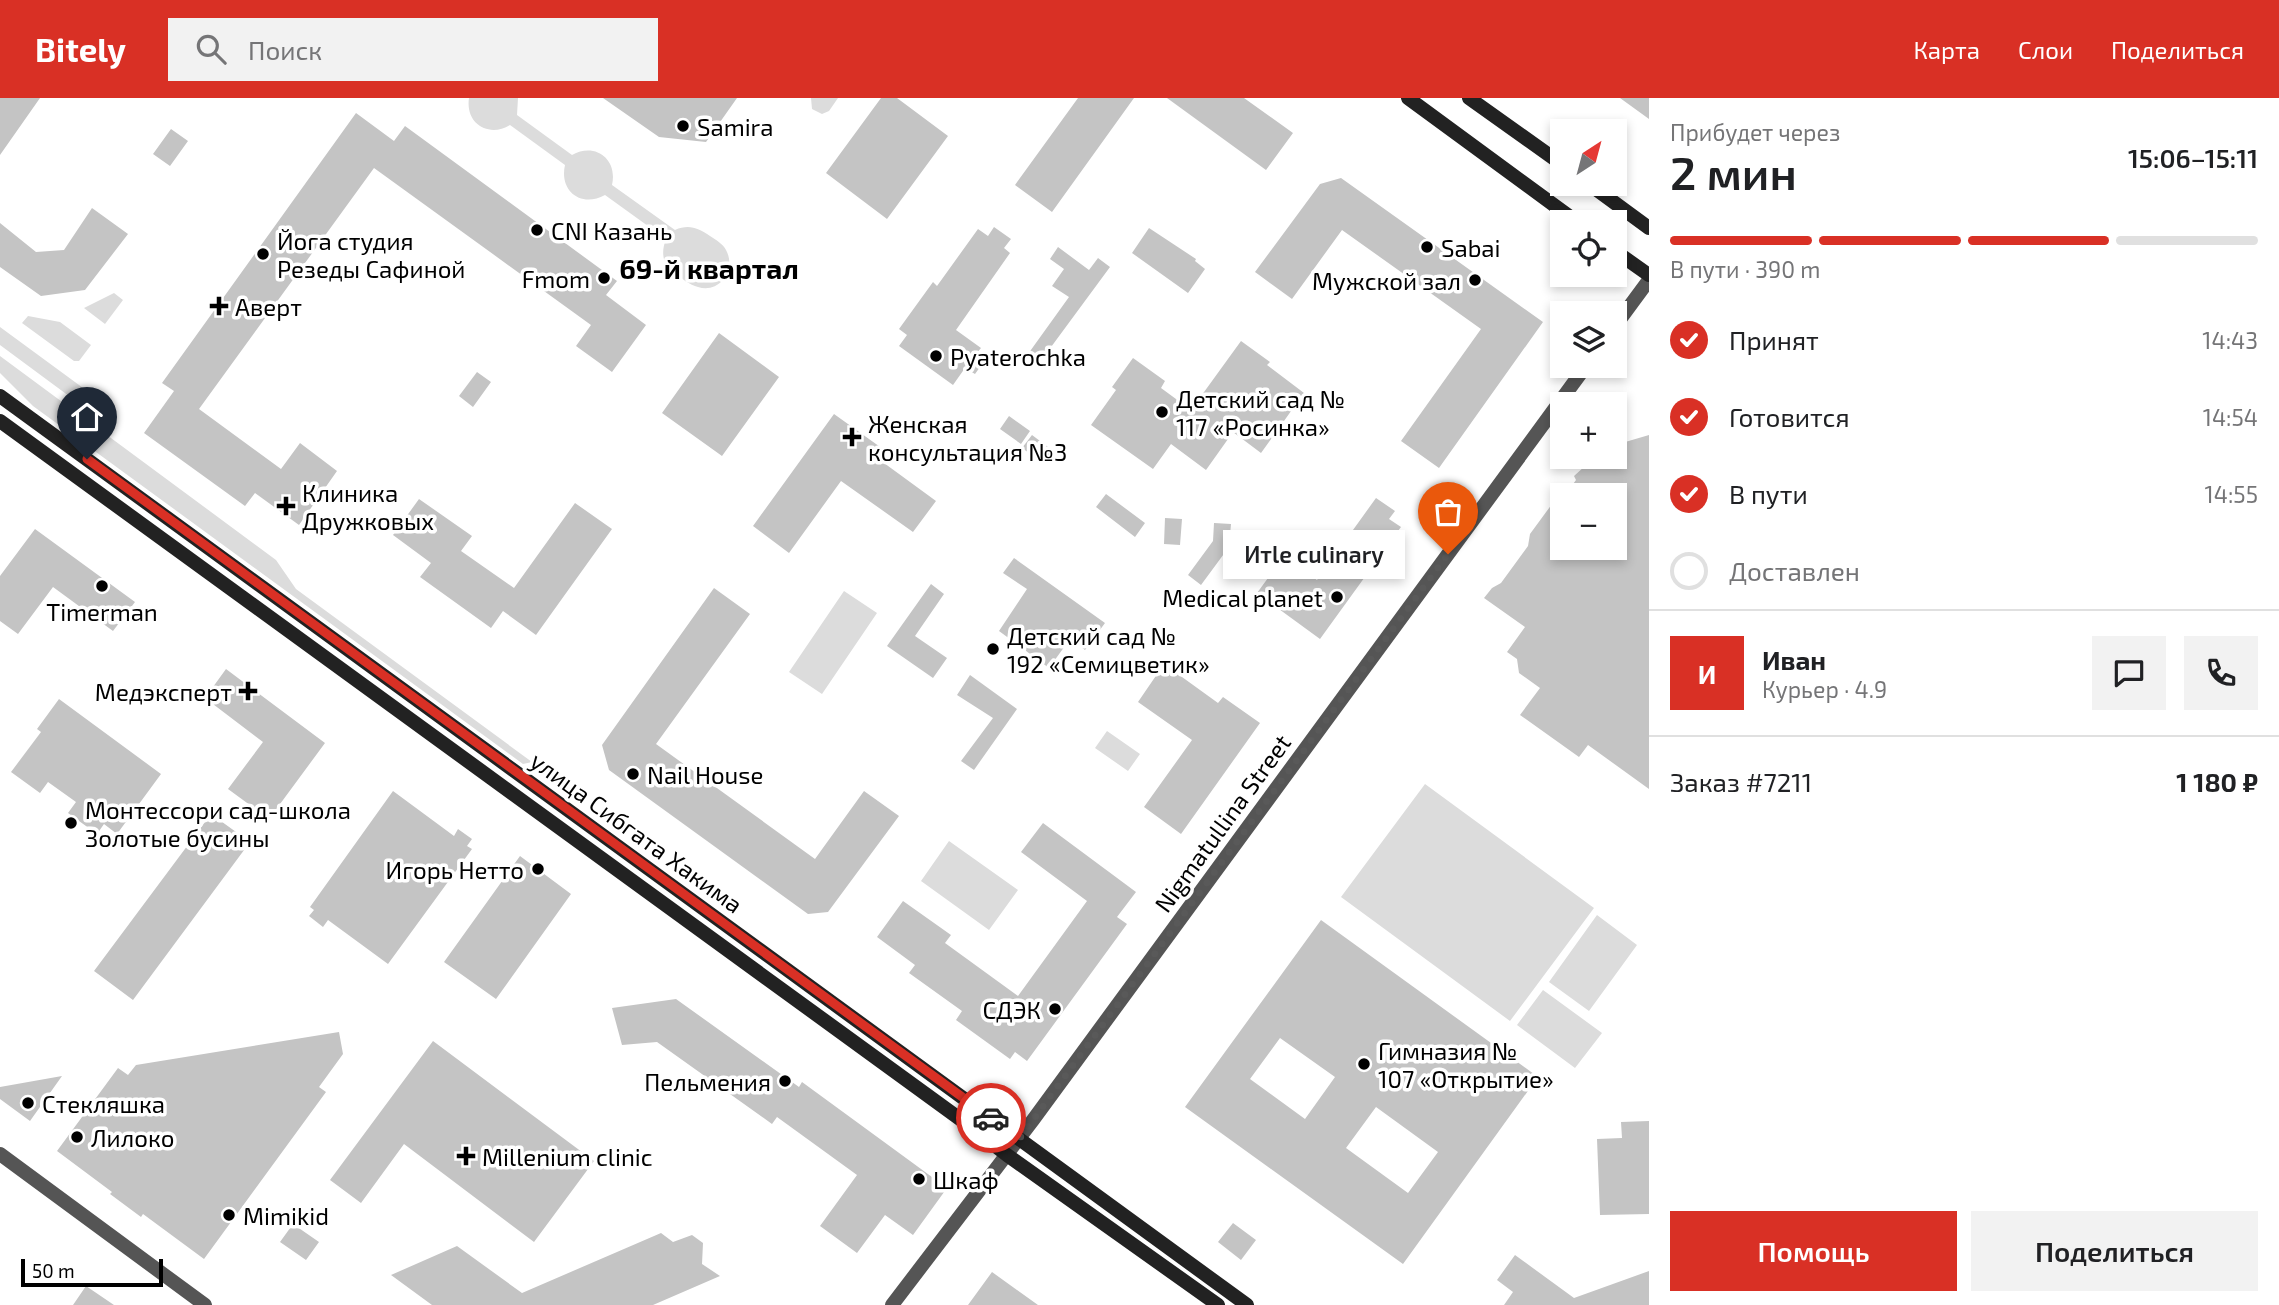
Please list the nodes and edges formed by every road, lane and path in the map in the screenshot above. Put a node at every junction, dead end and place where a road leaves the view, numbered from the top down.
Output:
1 (1408, 98) edge
2 (1469, 98) edge
3 (1550, 156) edge
4 (1605, 196) edge
5 (1561, 210) edge
6 (1649, 228) edge
7 (1627, 261) edge
8 (1649, 278) edge
9 (1627, 309) edge
10 (1577, 378) edge
11 (0, 396) edge
12 (0, 421) edge
13 (1019, 1139) junction
14 (0, 1154) edge
15 (1007, 1155) junction
16 (205, 1305) edge
17 (892, 1305) edge
18 (1217, 1305) edge
19 (1247, 1305) edge

1 - 5 main road
2 - 3 main road
4 - 6 main road
7 - 8 main road
8 - 9 street
10 - 13 street, Nigmatullina Street
11 - 13 main road, улица Сибгата Хакима
12 - 15 main road, улица Сибгата Хакима
13 - 15 street, Nigmatullina Street
13 - 19 main road, улица Сибгата Хакима
14 - 16 street
15 - 17 street, Nigmatullina Street
15 - 18 main road, улица Сибгата Хакима

